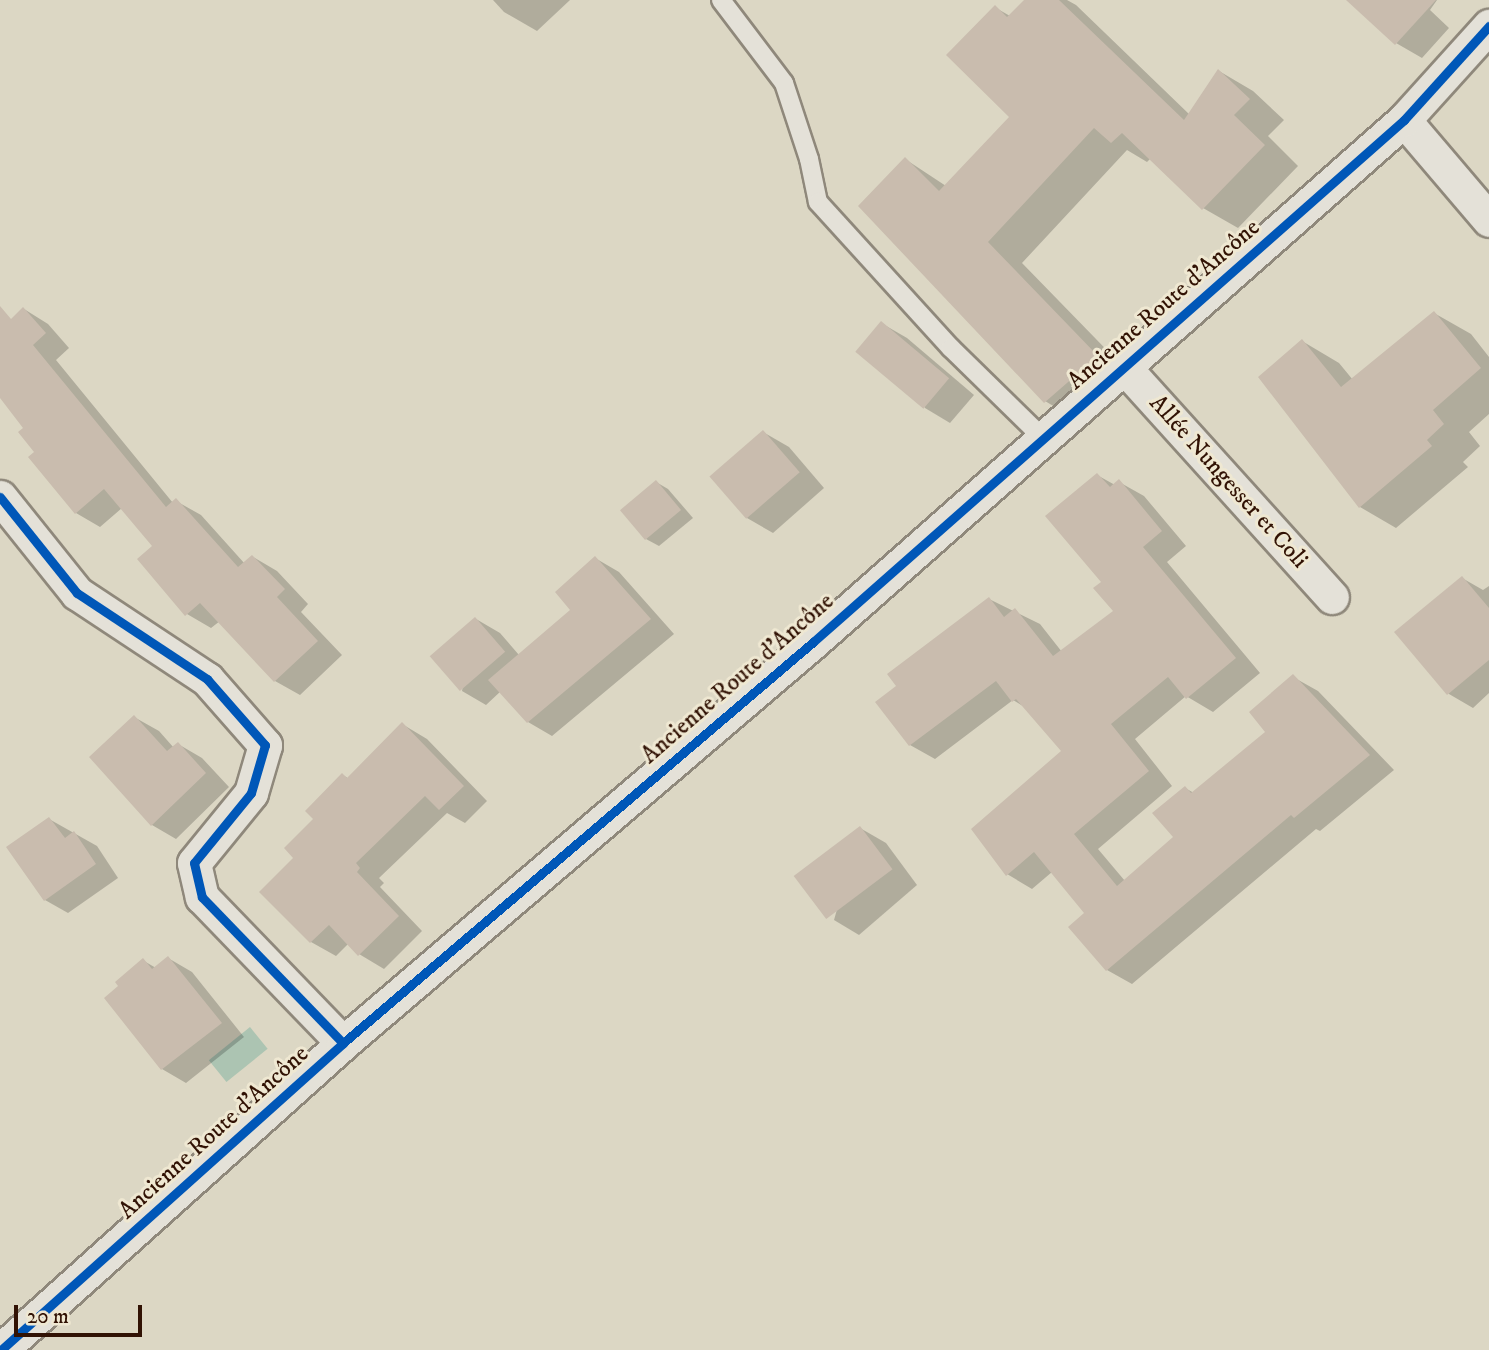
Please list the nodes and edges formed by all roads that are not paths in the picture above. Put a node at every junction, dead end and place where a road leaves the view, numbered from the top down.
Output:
1 (721, 0) edge
2 (1489, 26) edge
3 (1404, 120) junction
4 (1489, 220) edge
5 (1124, 367) junction
6 (1043, 438) junction
7 (0, 497) edge
8 (1332, 597) dead end
9 (343, 1043) junction
10 (1, 1350) edge

1 - 6 lane
2 - 3 street, Ancienne Route d'Ancône
3 - 4 street
3 - 5 street, Ancienne Route d'Ancône
5 - 6 street, Ancienne Route d'Ancône
5 - 8 street, Allée Nungesser et Coli
6 - 9 street, Ancienne Route d'Ancône
7 - 9 street
9 - 10 street, Ancienne Route d'Ancône

